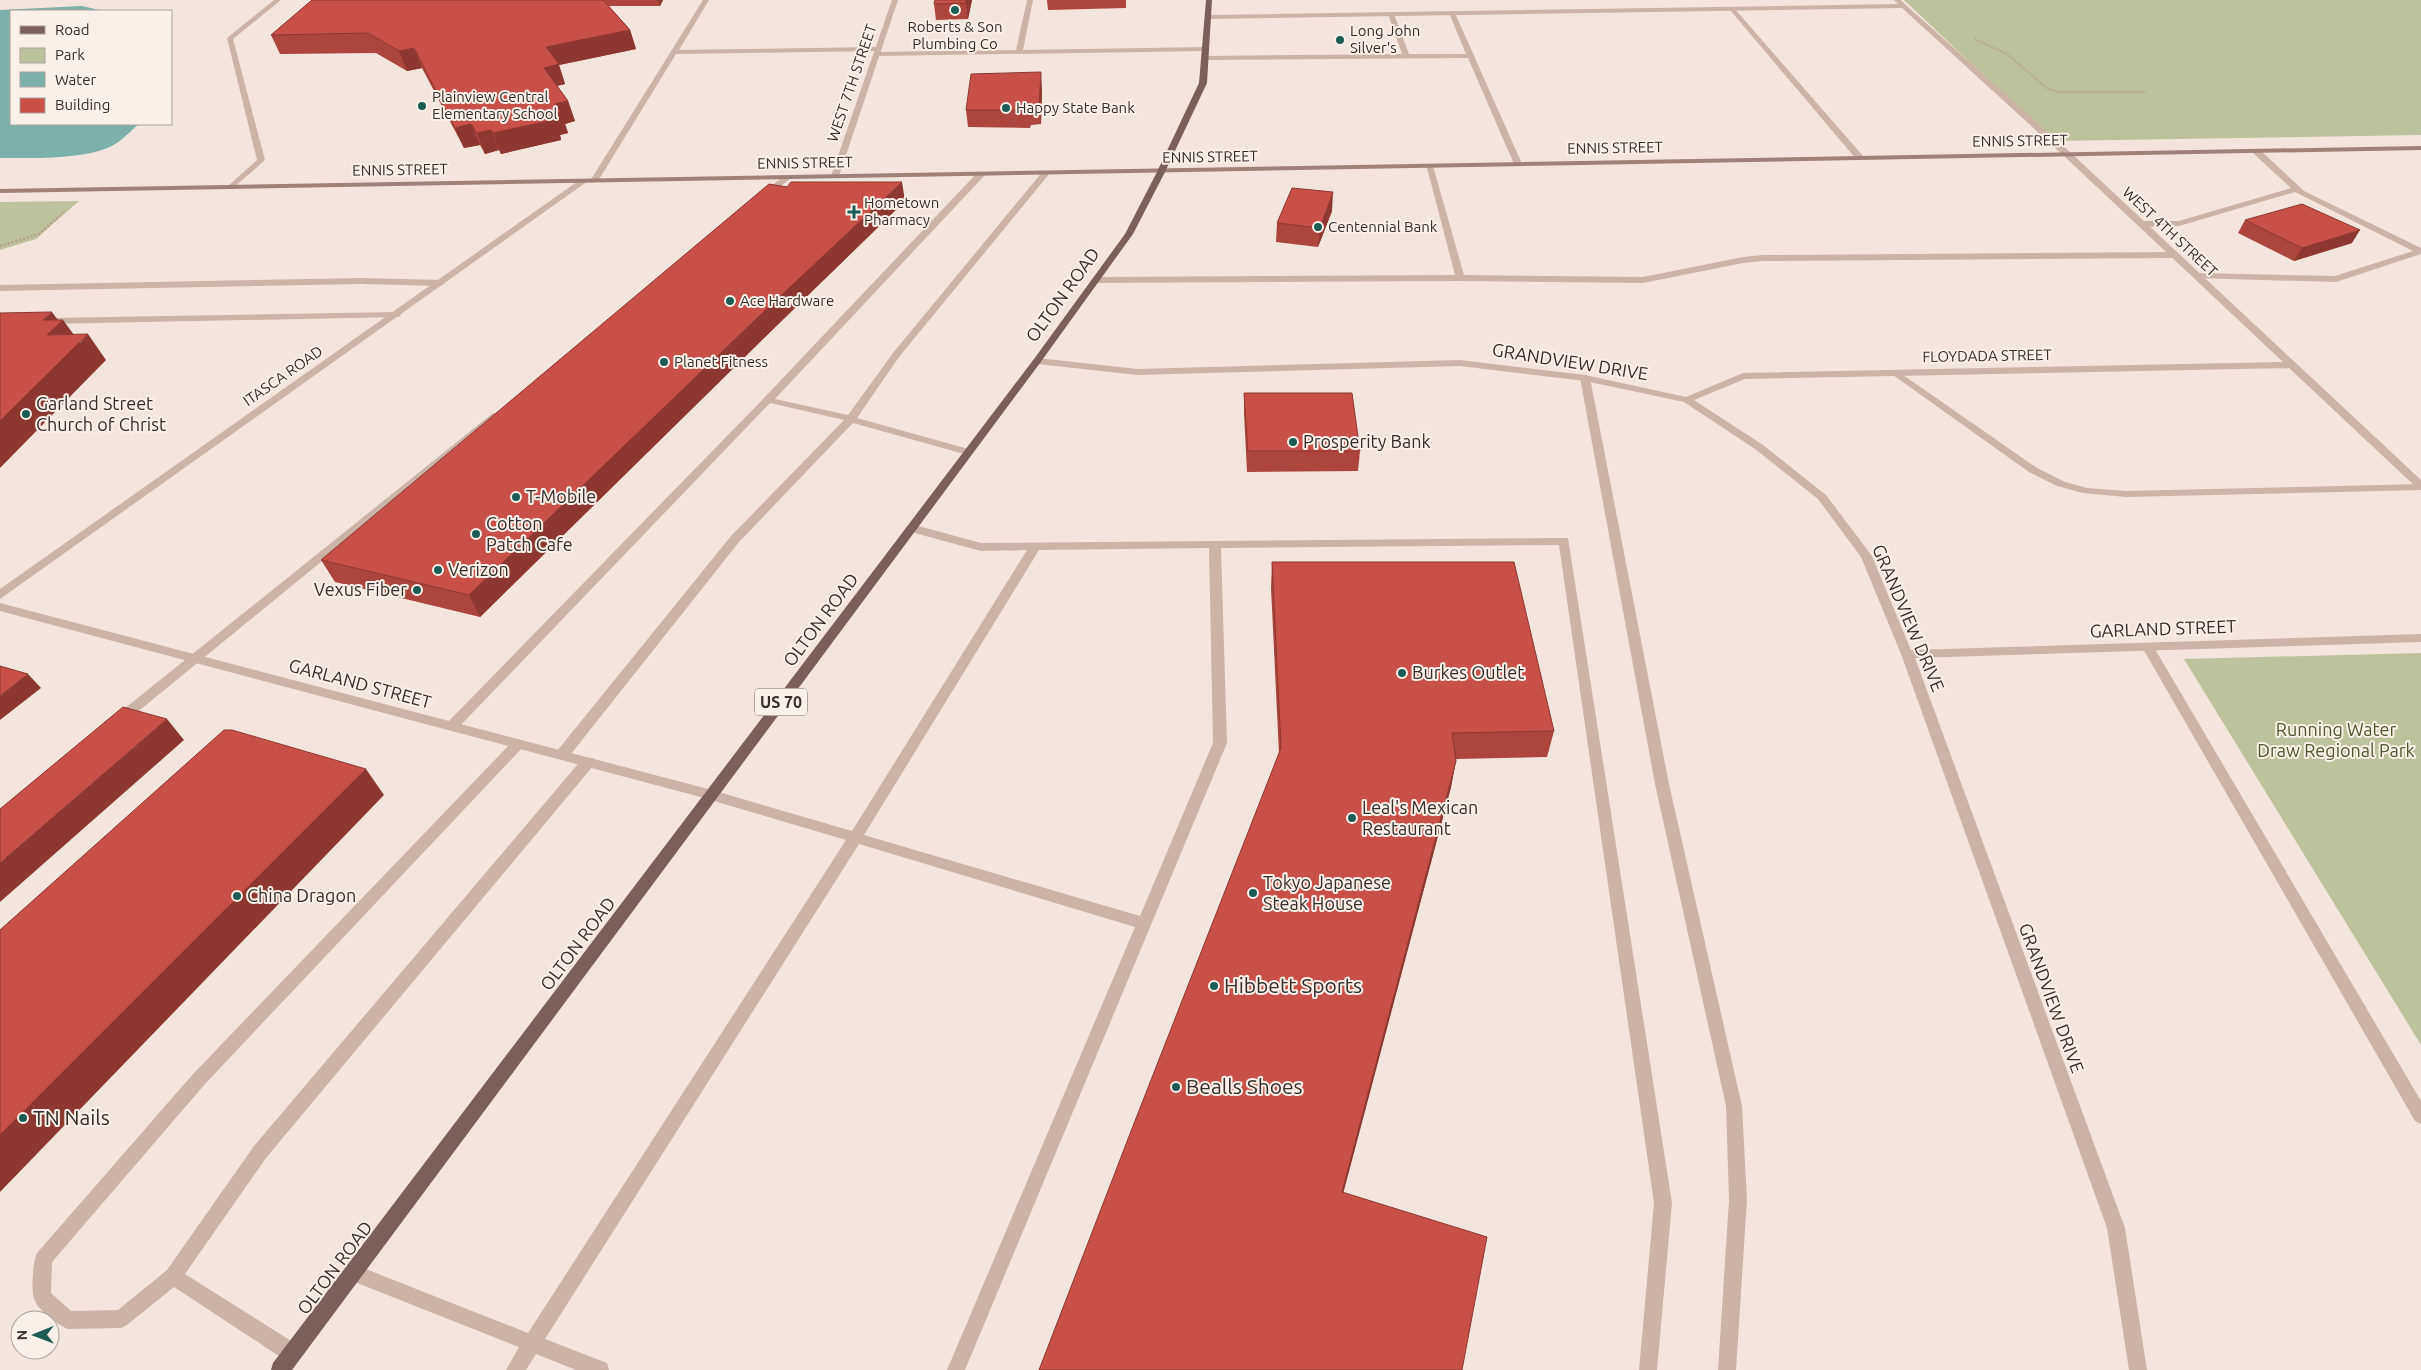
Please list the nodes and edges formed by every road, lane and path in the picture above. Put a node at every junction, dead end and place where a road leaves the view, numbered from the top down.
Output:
1 (278, 0) edge
2 (706, 0) edge
3 (895, 0) edge
4 (1030, 0) edge
5 (1209, 0) edge
6 (1901, 3) edge
7 (1732, 9) junction
8 (1452, 13) junction
9 (1391, 14) junction
10 (1209, 17) junction
11 (1973, 38) dead end
12 (878, 51) junction
13 (674, 52) junction
14 (1019, 52) junction
15 (1206, 54) junction
16 (1471, 56) junction
17 (1406, 57) junction
18 (2145, 92) dead end
19 (2421, 148) edge
20 (2256, 151) junction
21 (2068, 154) junction
22 (1860, 158) junction
23 (1518, 164) junction
24 (1429, 166) junction
25 (1161, 172) junction
26 (1046, 173) junction
27 (981, 174) junction
28 (788, 176) junction
29 (835, 176) junction
30 (589, 181) junction
31 (232, 187) junction
32 (2297, 189) junction
33 (0, 190) edge
34 (757, 202) edge
35 (69, 207) dead end
36 (2142, 224) junction
37 (0, 246) edge
38 (2421, 251) edge
39 (2175, 255) junction
40 (2198, 276) junction
41 (1460, 278) junction
42 (1096, 280) junction
43 (441, 282) junction
44 (0, 288) edge
45 (396, 315) junction
46 (40, 321) edge
47 (1037, 361) junction
48 (2292, 365) junction
49 (1896, 373) junction
50 (1584, 378) junction
51 (768, 400) junction
52 (1687, 400) junction
53 (502, 408) edge
54 (851, 419) junction
55 (968, 452) junction
56 (2421, 486) edge
57 (911, 528) junction
58 (1215, 545) junction
59 (1035, 547) junction
60 (0, 595) edge
61 (0, 607) edge
62 (2421, 638) edge
63 (2148, 647) junction
64 (1907, 654) junction
65 (194, 658) junction
66 (112, 726) edge
67 (452, 726) junction
68 (518, 744) junction
69 (562, 755) junction
70 (588, 762) junction
71 (712, 795) junction
72 (855, 838) junction
73 (1144, 923) junction
74 (2421, 1116) edge
75 (353, 1273) junction
76 (173, 1276) junction
77 (532, 1344) junction
78 (292, 1353) junction
79 (280, 1370) edge
80 (515, 1370) edge
81 (600, 1370) edge
82 (956, 1370) edge
83 (1648, 1370) edge
84 (1727, 1370) edge
85 (2138, 1370) edge

1 - 31 street
2 - 13 street
3 - 12 street, WEST 7TH STREET
4 - 14 street
5 - 10 main road, OLTON ROAD / US 70
6 - 7 street
6 - 21 street, WEST 4TH STREET
7 - 8 street
7 - 22 street
8 - 9 street
8 - 16 street
9 - 10 street
9 - 17 street
10 - 15 main road, OLTON ROAD / US 70
11 - 18 path
12 - 13 street
12 - 14 street
12 - 29 street, WEST 7TH STREET
13 - 30 street
14 - 15 street
15 - 17 street
15 - 25 main road, OLTON ROAD / US 70
16 - 17 street
16 - 23 street
19 - 20 main road, ENNIS STREET
20 - 21 main road, ENNIS STREET
20 - 32 street
21 - 22 main road, ENNIS STREET
21 - 36 street, WEST 4TH STREET
22 - 23 main road, ENNIS STREET
23 - 24 main road, ENNIS STREET
24 - 25 main road, ENNIS STREET
24 - 41 street
25 - 26 main road, ENNIS STREET
25 - 42 main road, OLTON ROAD / US 70
26 - 27 main road, ENNIS STREET
26 - 54 street
27 - 29 main road, ENNIS STREET
27 - 51 street
28 - 29 main road, ENNIS STREET
28 - 30 main road, ENNIS STREET
28 - 34 street
30 - 31 main road, ENNIS STREET
30 - 43 street, ITASCA ROAD
31 - 33 main road, ENNIS STREET
32 - 36 street
32 - 38 street
35 - 37 path
36 - 39 street, WEST 4TH STREET
38 - 40 street
39 - 40 street, WEST 4TH STREET
39 - 41 street
40 - 48 street, WEST 4TH STREET
41 - 42 street
42 - 47 main road, OLTON ROAD / US 70
43 - 44 street
43 - 45 street, ITASCA ROAD
45 - 46 street
45 - 60 street, ITASCA ROAD
47 - 50 street, GRANDVIEW DRIVE
47 - 55 main road, OLTON ROAD / US 70
48 - 49 street, FLOYDADA STREET
48 - 56 street, WEST 4TH STREET
49 - 52 street, FLOYDADA STREET
49 - 56 street
50 - 52 street, GRANDVIEW DRIVE
50 - 84 street
51 - 54 street
51 - 67 street
52 - 64 street, GRANDVIEW DRIVE
53 - 65 street
54 - 55 street
54 - 69 street
55 - 57 main road, OLTON ROAD / US 70
57 - 59 street
57 - 71 main road, OLTON ROAD / US 70
58 - 59 street
58 - 73 street
58 - 83 street
59 - 72 street
61 - 65 street, GARLAND STREET
62 - 63 street, GARLAND STREET
63 - 64 street, GARLAND STREET
63 - 74 street
64 - 85 street, GRANDVIEW DRIVE
65 - 66 street
65 - 67 street, GARLAND STREET
67 - 68 street, GARLAND STREET
68 - 69 street, GARLAND STREET
68 - 76 street
69 - 70 street, GARLAND STREET
70 - 71 street, GARLAND STREET
70 - 76 street
71 - 72 street, GARLAND STREET
71 - 75 main road, OLTON ROAD / US 70
72 - 73 street, GARLAND STREET
72 - 77 street
73 - 82 street
75 - 77 street
75 - 78 main road, OLTON ROAD / US 70
76 - 78 street
77 - 80 street
77 - 81 street
78 - 79 main road, OLTON ROAD / US 70

